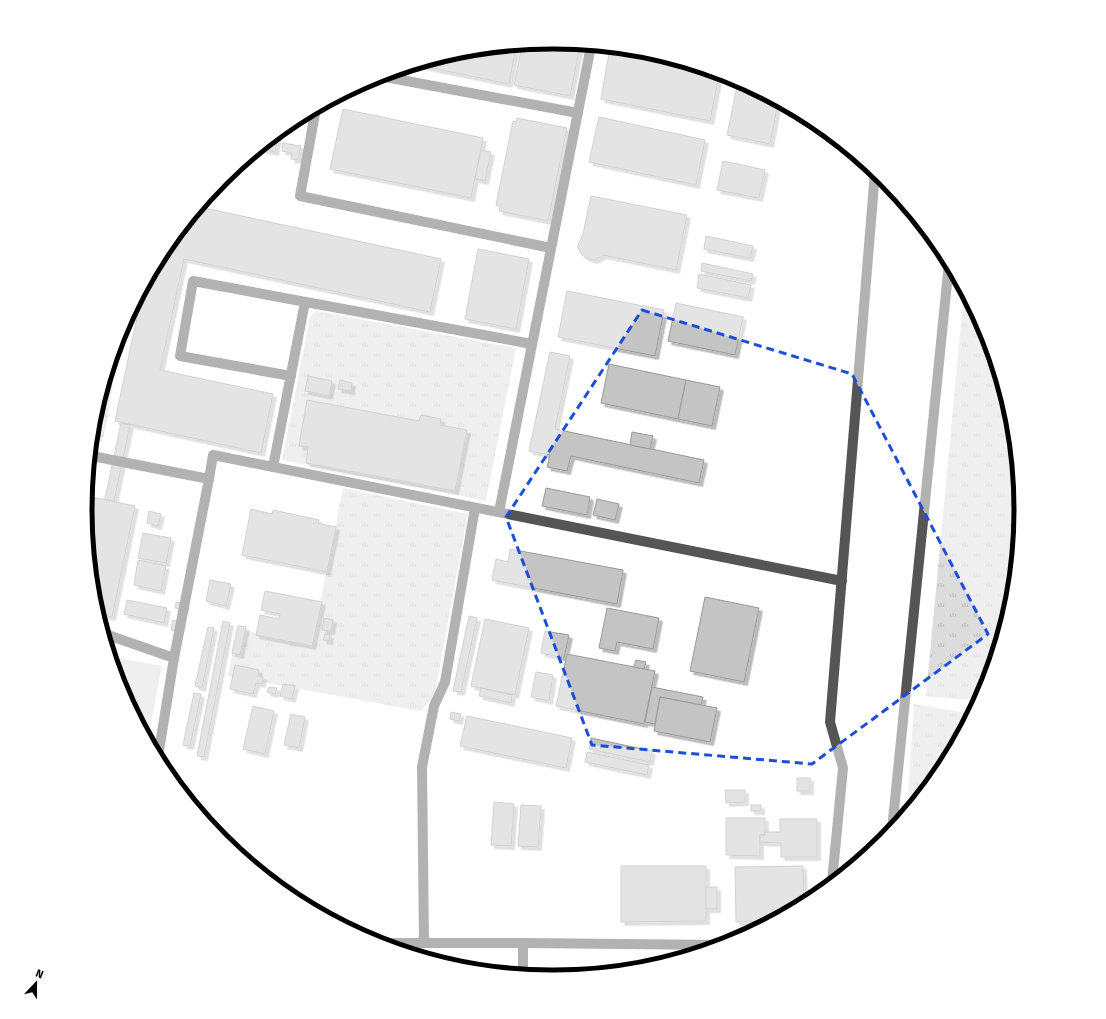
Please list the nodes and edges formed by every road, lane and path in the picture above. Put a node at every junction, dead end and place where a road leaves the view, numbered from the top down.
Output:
1 (590, 51) edge
2 (392, 78) edge
3 (578, 113) junction
4 (315, 116) edge
5 (874, 180) edge
6 (551, 248) junction
7 (948, 273) edge
8 (305, 302) junction
9 (532, 344) junction
10 (291, 376) junction
11 (95, 457) edge
12 (273, 468) junction
13 (209, 479) junction
14 (475, 508) junction
15 (499, 512) junction
16 (842, 581) junction
17 (110, 636) edge
18 (174, 658) junction
19 (160, 749) edge
20 (893, 820) edge
21 (833, 875) edge
22 (397, 943) edge
23 (424, 943) junction
24 (523, 943) junction
25 (706, 944) edge
26 (523, 969) edge

1 - 3 street
2 - 3 street
3 - 6 street
4 - 6 street
5 - 16 street
6 - 9 street
7 - 20 street
8 - 9 street
8 - 10 street
8 - 10 street
9 - 15 street
10 - 12 street
11 - 13 street
12 - 13 street
12 - 14 street
13 - 18 street
14 - 15 street
14 - 23 street
15 - 16 street
16 - 21 street
17 - 18 street
18 - 19 street
22 - 23 street
23 - 24 street
24 - 25 street
24 - 26 street

